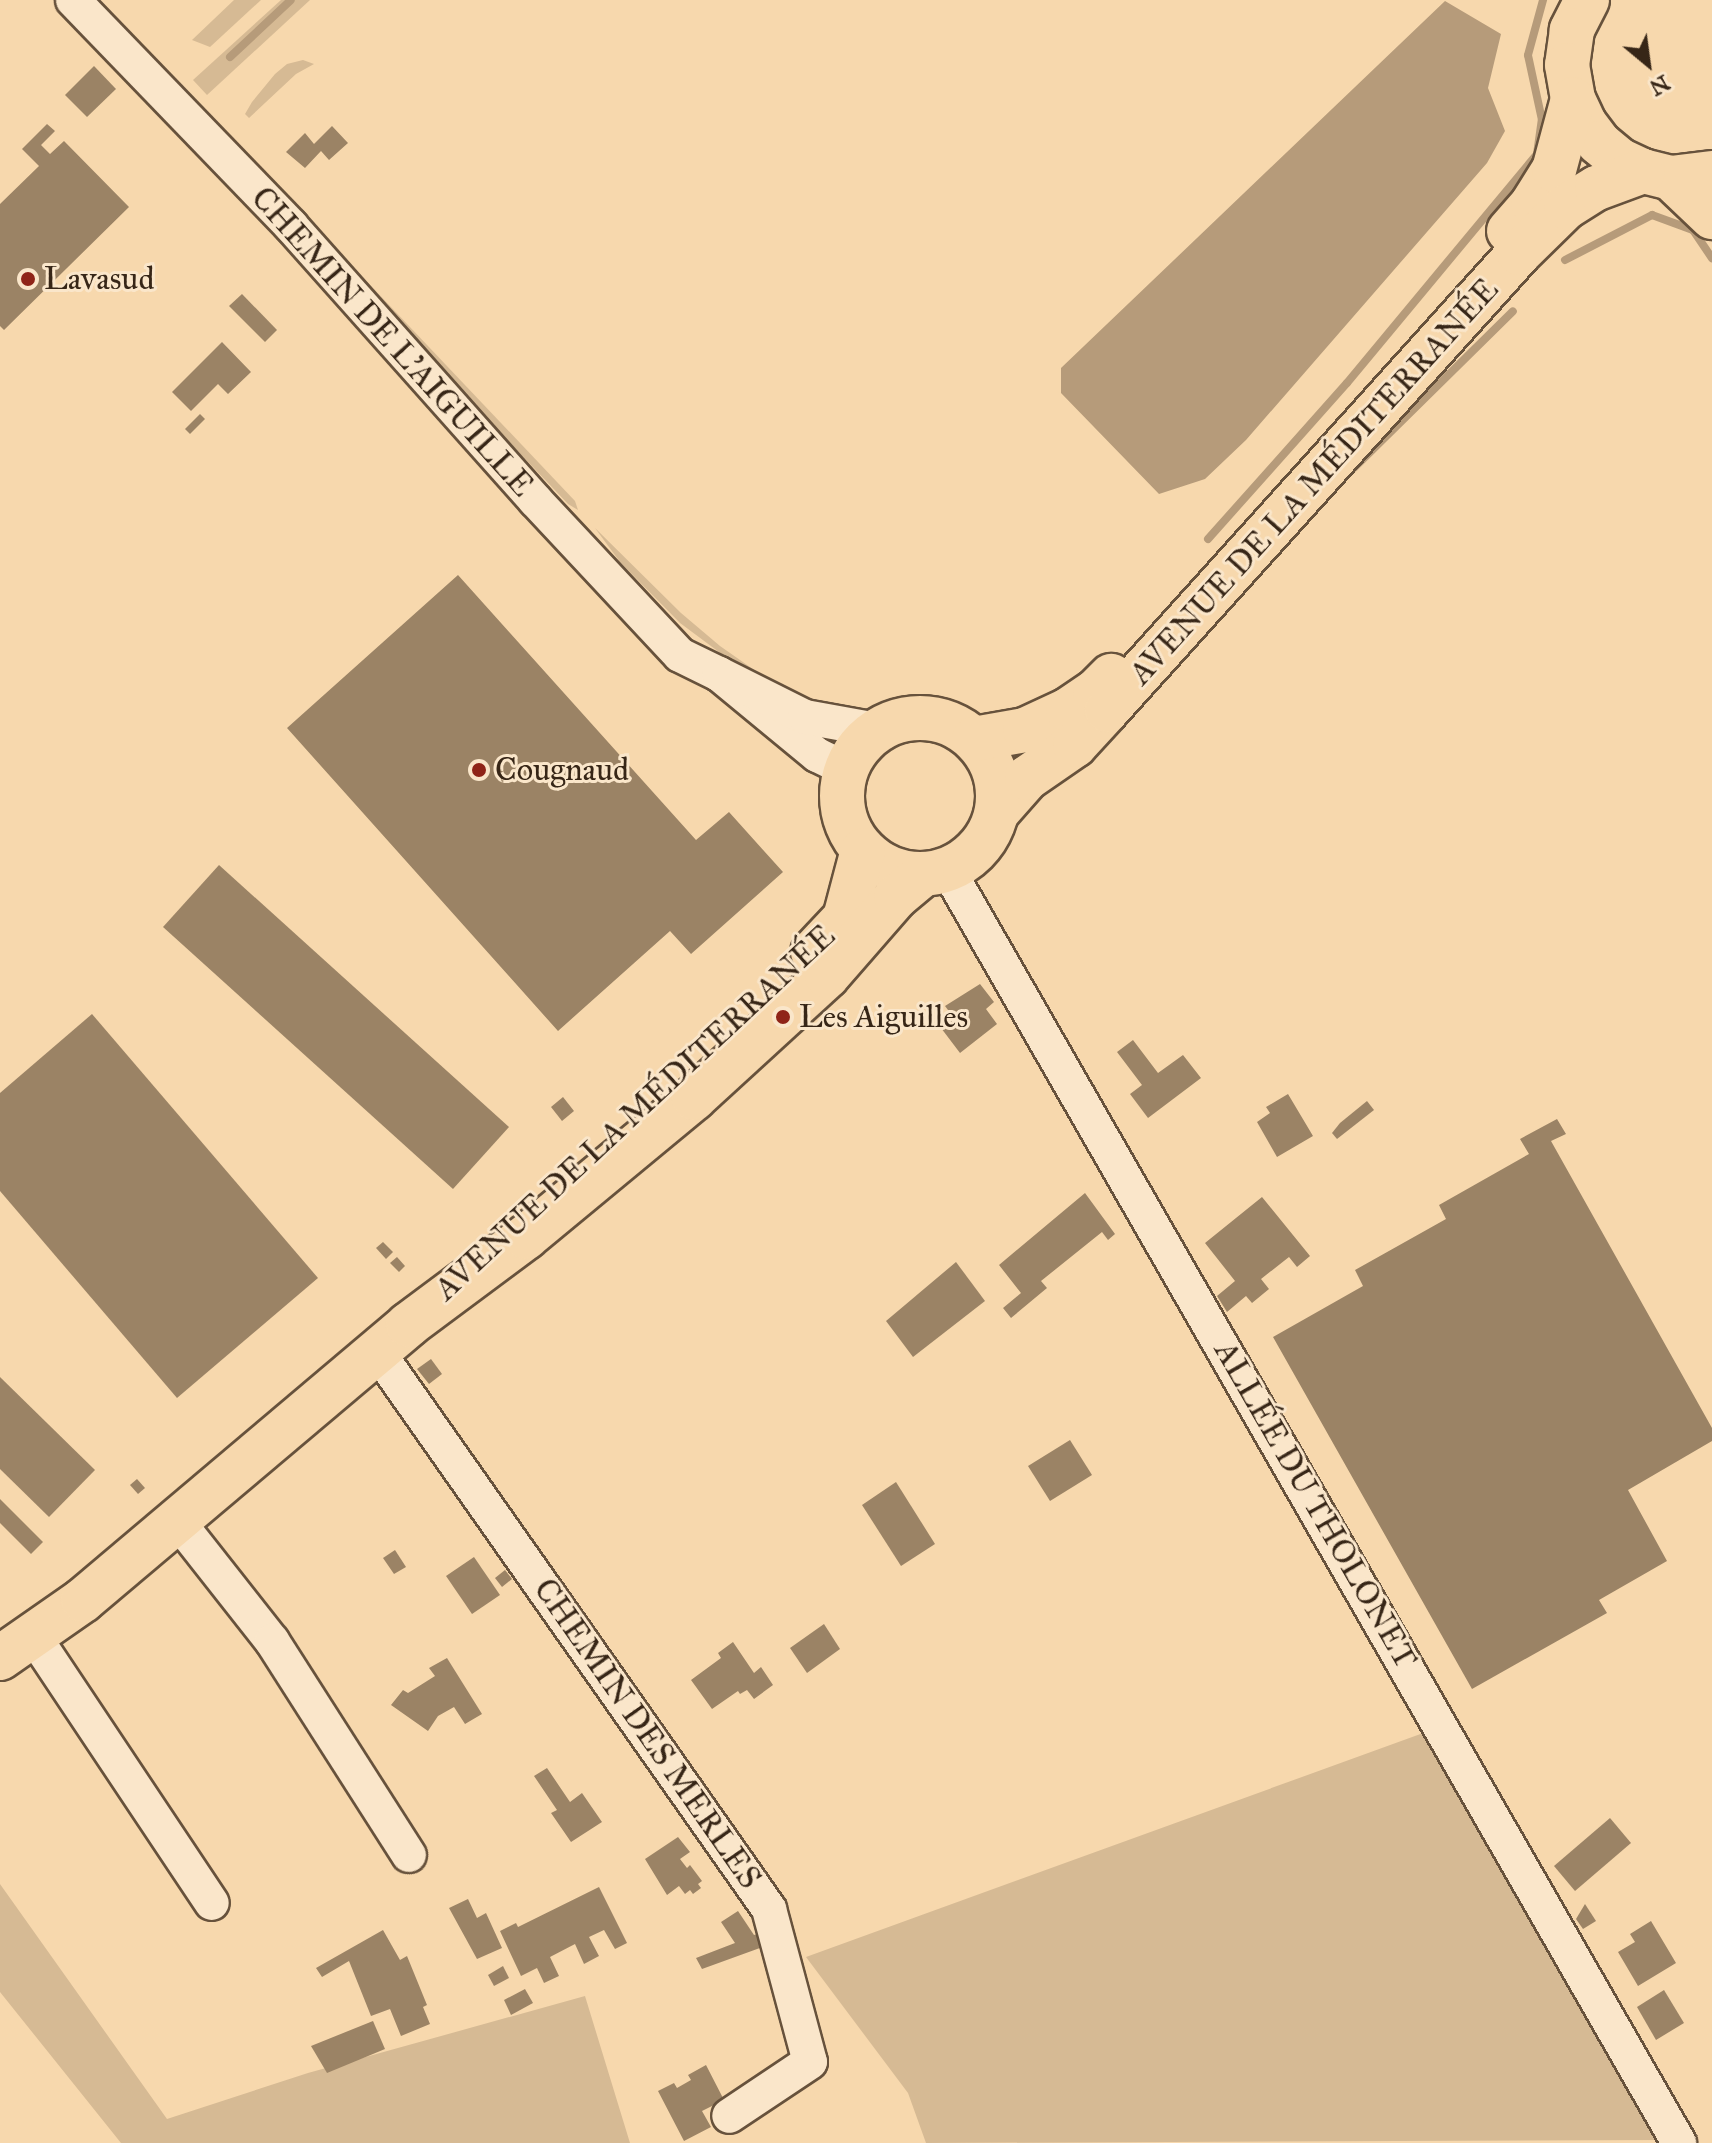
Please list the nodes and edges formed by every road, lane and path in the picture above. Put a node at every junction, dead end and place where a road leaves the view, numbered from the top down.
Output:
1 (73, 0) edge
2 (1587, 0) edge
3 (1573, 99) junction
4 (1675, 174) edge
5 (1712, 217) edge
6 (719, 674) junction
7 (877, 730) junction
8 (974, 739) junction
9 (846, 769) junction
10 (998, 811) junction
11 (863, 850) junction
12 (935, 872) junction
13 (392, 1338) junction
14 (176, 1519) junction
15 (11, 1642) edge
16 (409, 1855) dead end
17 (212, 1903) dead end
18 (729, 2116) dead end
19 (1679, 2143) edge

1 - 6 street, CHEMIN DE L'AIGUILLE
2 - 3 main road
3 - 4 main road
3 - 8 main road, AVENUE DE LA MÉDITERRANÉE
4 - 5 main road
4 - 10 main road, AVENUE DE LA MÉDITERRANÉE
6 - 7 street, CHEMIN DE L'AIGUILLE
6 - 9 street, CHEMIN DE L'AIGUILLE
7 - 8 main road
7 - 9 main road
8 - 10 main road
9 - 11 main road
10 - 12 main road
11 - 12 main road
11 - 13 main road, AVENUE DE LA MÉDITERRANÉE
12 - 13 main road, AVENUE DE LA MÉDITERRANÉE
12 - 19 street, ALLÉE DU THOLONET
13 - 14 main road, AVENUE DE LA MÉDITERRANÉE
13 - 18 street, CHEMIN DES MERLES
14 - 15 main road, AVENUE DE LA MÉDITERRANÉE
14 - 16 street
15 - 17 street

